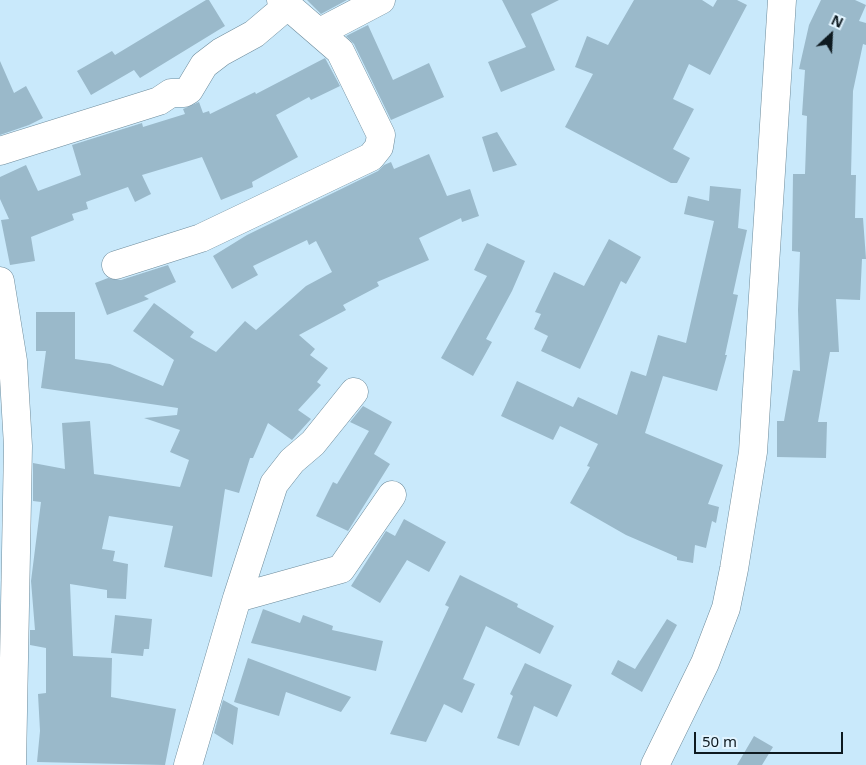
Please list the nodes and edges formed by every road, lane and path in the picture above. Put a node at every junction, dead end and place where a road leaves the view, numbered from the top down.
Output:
1 (381, 0) edge
2 (782, 0) edge
3 (284, 3) edge
4 (320, 32) junction
5 (0, 151) edge
6 (116, 265) dead end
7 (0, 280) edge
8 (354, 392) dead end
9 (392, 495) dead end
10 (8, 535) edge
11 (238, 598) junction
12 (12, 765) edge
13 (188, 765) edge
14 (655, 765) edge

1 - 4 street
2 - 14 street
3 - 4 street
3 - 5 street
4 - 6 street
7 - 10 street
8 - 11 street
9 - 11 street
10 - 12 street
11 - 13 street

